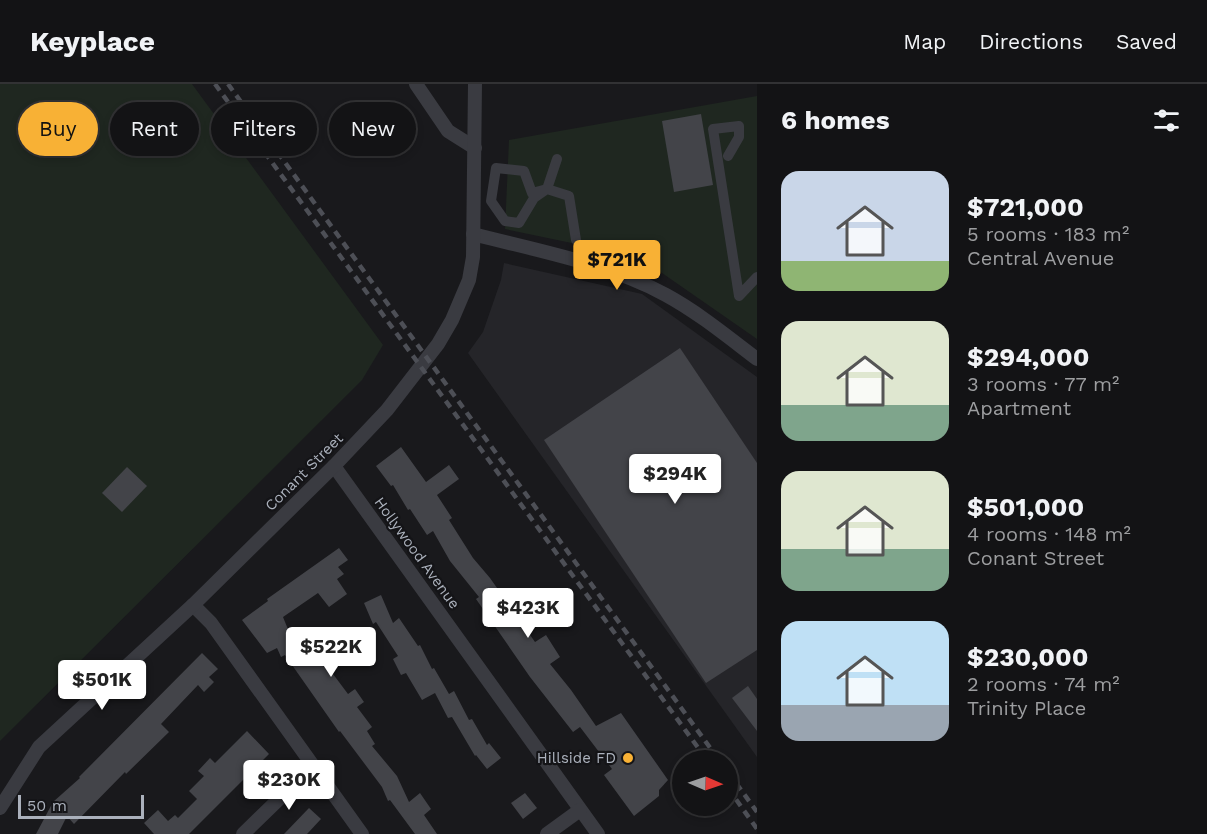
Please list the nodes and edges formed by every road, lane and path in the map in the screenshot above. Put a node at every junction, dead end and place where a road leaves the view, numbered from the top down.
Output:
1 (416, 84) edge
2 (475, 84) edge
3 (475, 148) junction
4 (728, 156) dead end
5 (557, 159) dead end
6 (547, 189) junction
7 (473, 234) junction
8 (576, 240) dead end
9 (757, 277) edge
10 (757, 359) edge
11 (334, 466) junction
12 (193, 605) junction
13 (313, 766) junction
14 (0, 808) edge
15 (580, 810) junction
16 (243, 834) edge
17 (362, 834) edge
18 (547, 834) edge
19 (598, 834) edge

1 - 3 street
2 - 3 street, Conant Street
3 - 7 street, Conant Street
4 - 9 street
5 - 6 street
6 - 6 street
6 - 8 street
7 - 10 street
7 - 11 street, Conant Street
11 - 12 street, Conant Street
11 - 15 street, Hollywood Avenue
12 - 13 street
12 - 14 street, Conant Street
13 - 16 street
13 - 17 street
15 - 18 street
15 - 19 street, Hollywood Avenue

